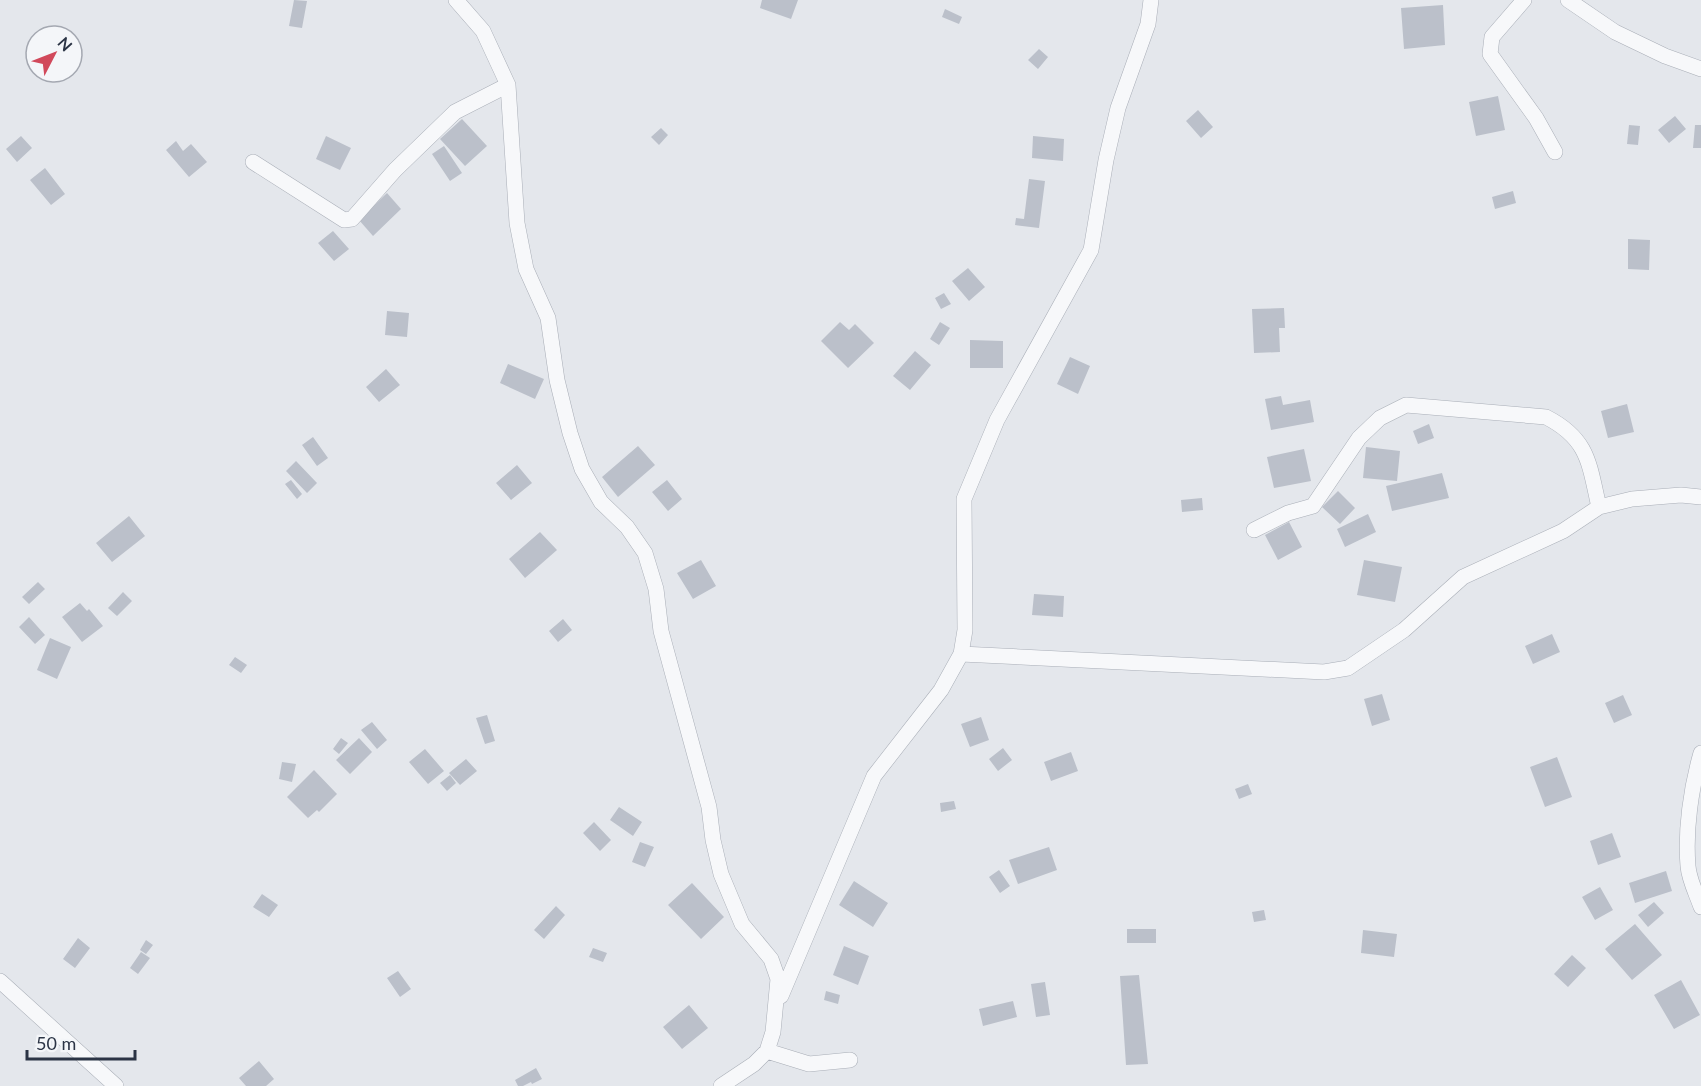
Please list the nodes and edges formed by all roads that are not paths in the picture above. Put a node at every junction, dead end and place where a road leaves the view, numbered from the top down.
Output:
1 (456, 0) edge
2 (1151, 0) edge
3 (1524, 0) edge
4 (1568, 0) edge
5 (1701, 69) edge
6 (508, 85) junction
7 (1555, 152) dead end
8 (253, 162) dead end
9 (1701, 497) edge
10 (1599, 507) junction
11 (1254, 530) dead end
12 (961, 654) junction
13 (1701, 753) edge
14 (1701, 907) edge
15 (0, 981) edge
16 (773, 1015) junction
17 (767, 1051) junction
18 (850, 1060) dead end
19 (116, 1086) edge
20 (721, 1086) edge

1 - 6 street
2 - 12 street
3 - 7 street
4 - 5 street
6 - 8 street
6 - 16 street
9 - 10 street
10 - 11 street
10 - 12 street
12 - 16 street
13 - 14 street
15 - 19 street
16 - 17 street
17 - 18 street
17 - 20 street

